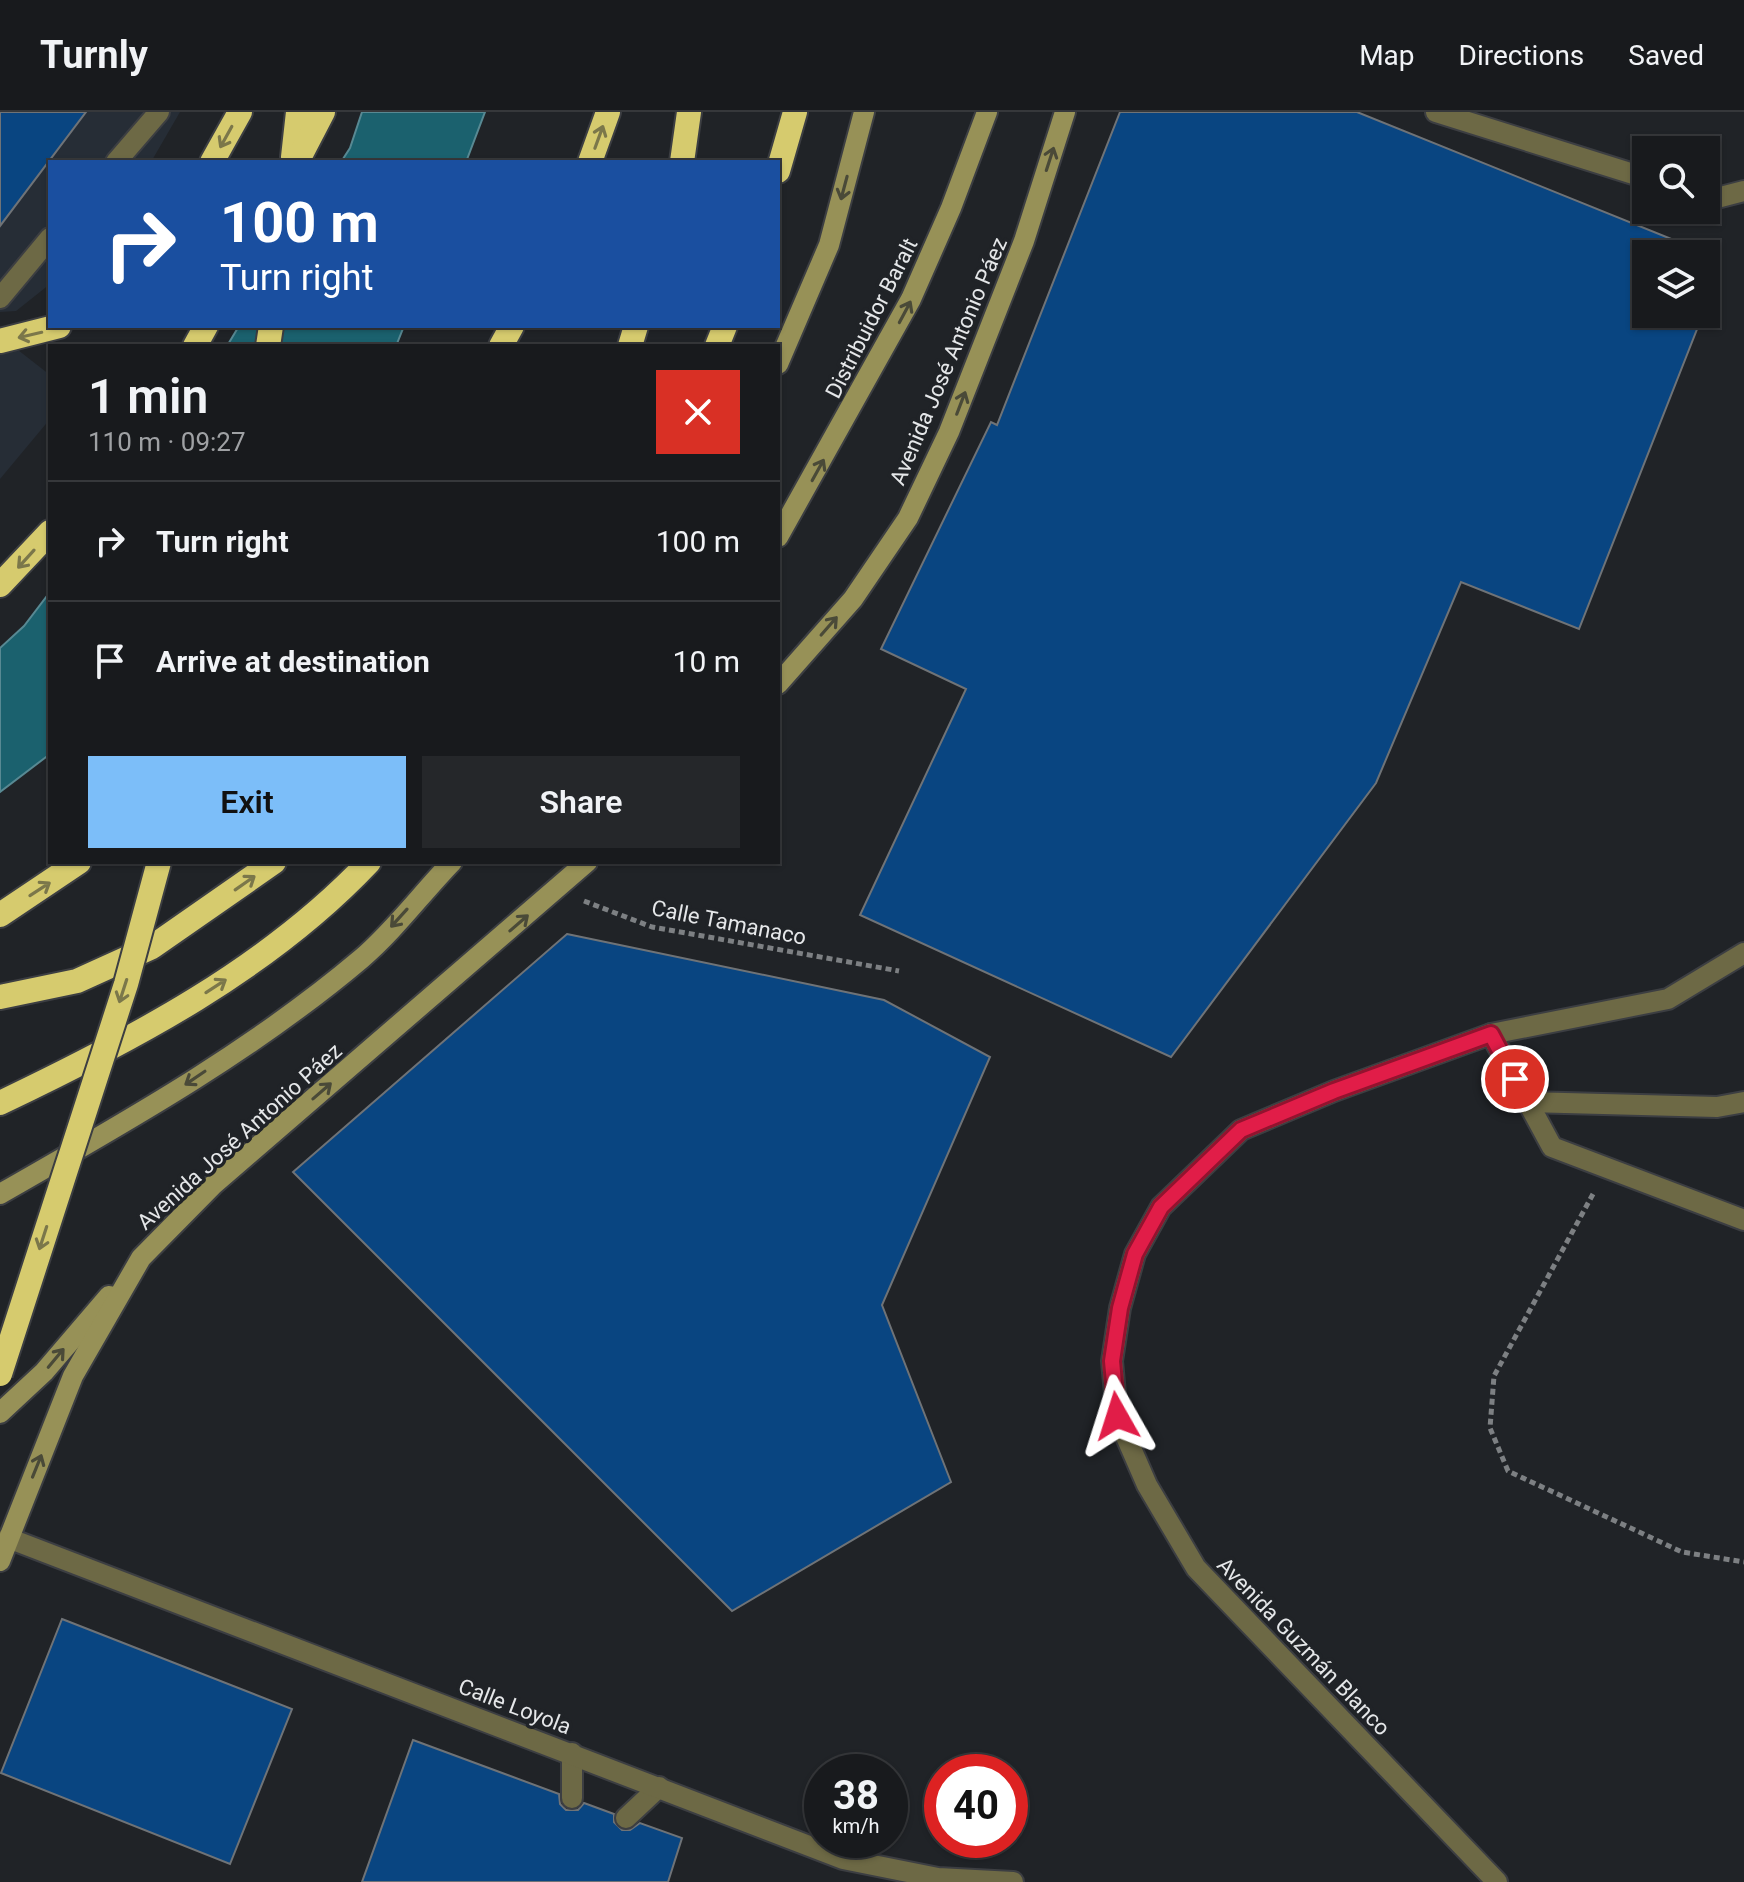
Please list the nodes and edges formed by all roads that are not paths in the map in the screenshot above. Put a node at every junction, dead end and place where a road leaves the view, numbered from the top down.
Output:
1 (159, 112) edge
2 (240, 112) edge
3 (298, 112) edge
4 (323, 112) edge
5 (608, 112) edge
6 (689, 112) edge
7 (795, 112) edge
8 (864, 112) edge
9 (987, 112) edge
10 (1065, 112) edge
11 (1436, 112) edge
12 (118, 160) edge
13 (213, 160) edge
14 (295, 160) edge
15 (296, 160) edge
16 (591, 160) edge
17 (682, 160) edge
18 (780, 164) edge
19 (1632, 174) edge
20 (1744, 191) edge
21 (1720, 197) edge
22 (48, 240) edge
23 (0, 298) edge
24 (51, 328) edge
25 (0, 341) edge
26 (780, 359) edge
27 (48, 534) edge
28 (780, 534) edge
29 (0, 585) edge
30 (780, 682) edge
31 (76, 864) edge
32 (158, 864) edge
33 (271, 864) edge
34 (367, 864) edge
35 (450, 864) edge
36 (574, 864) edge
37 (585, 864) edge
38 (557, 890) junction
39 (0, 915) edge
40 (1744, 953) edge
41 (0, 997) edge
42 (1491, 1034) junction
43 (1527, 1102) junction
44 (1744, 1102) edge
45 (0, 1103) edge
46 (0, 1194) edge
47 (1744, 1220) edge
48 (141, 1258) junction
49 (0, 1374) edge
50 (0, 1413) edge
51 (8, 1538) junction
52 (0, 1561) edge
53 (572, 1753) junction
54 (659, 1787) junction
55 (572, 1798) dead end
56 (626, 1818) dead end
57 (1013, 1882) edge
58 (1497, 1882) edge

1 - 12 street
2 -> 13 highway
3 - 14 highway
4 - 15 highway
16 -> 5 highway
6 - 17 highway
7 - 18 highway
8 -> 26 main road
28 -> 9 main road, Distribuidor Baralt
30 -> 10 main road, Avenida José Antonio Páez
11 - 19 street
20 - 21 street
22 - 23 street
24 -> 25 highway
27 -> 29 highway
39 -> 31 highway
32 -> 49 highway, bridge
41 -> 33 highway
45 -> 34 highway
35 -> 46 main road
36 - 38 main road
37 - 38 main road, Avenida José Antonio Páez
48 -> 38 main road, Avenida José Antonio Páez
40 - 42 street, Avenida Guzmán Blanco
42 - 43 street
42 - 58 street, Avenida Guzmán Blanco
43 - 44 street
43 - 47 street
50 -> 48 main road
51 -> 48 main road, Avenida José Antonio Páez
51 - 52 main road, Avenida José Antonio Páez
51 - 53 street, Calle Loyola
53 - 54 street, Calle Loyola
53 - 55 street
54 - 56 street
54 - 57 street, Calle Loyola

